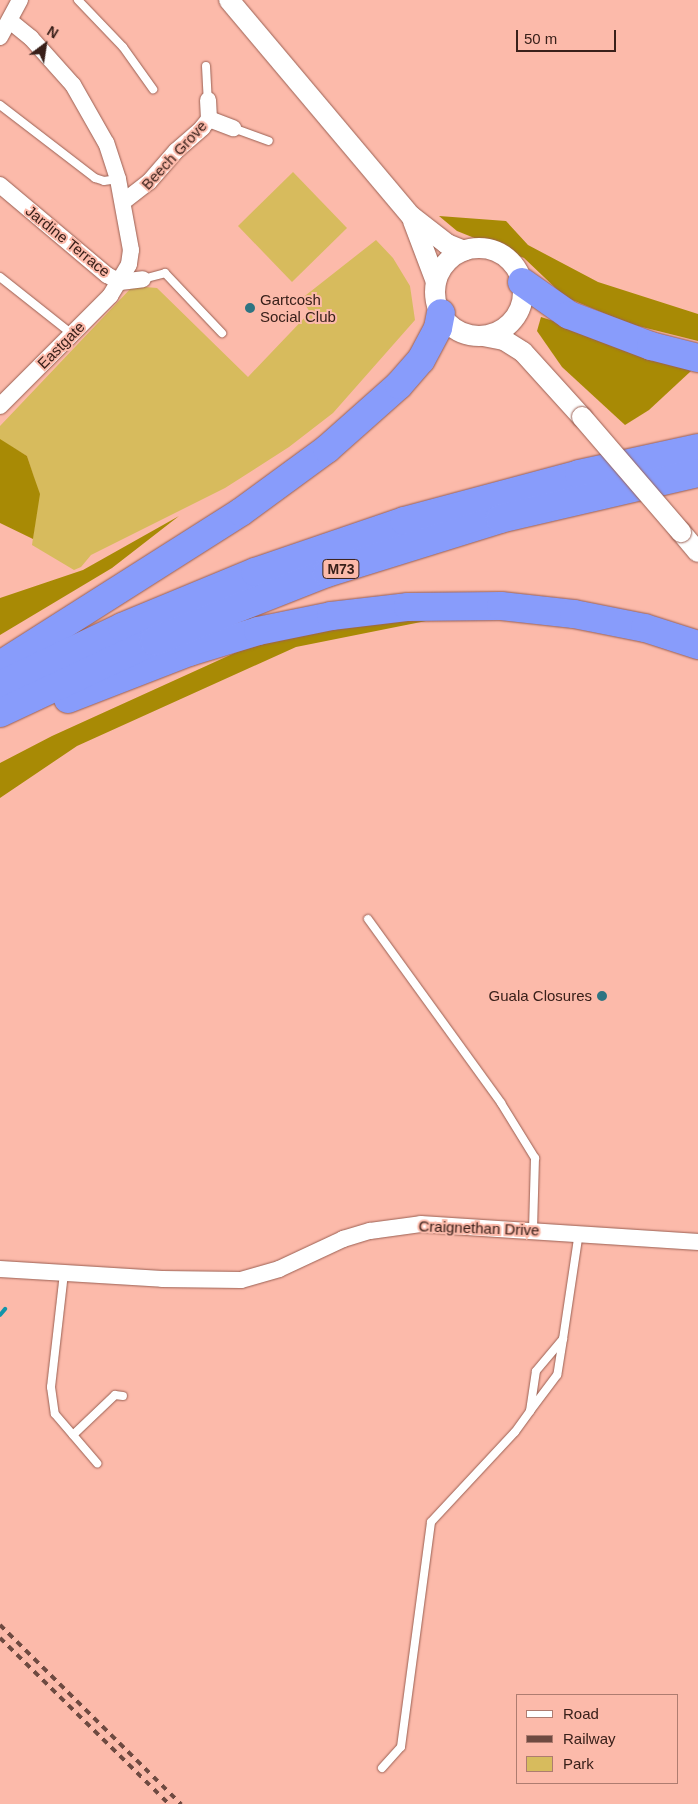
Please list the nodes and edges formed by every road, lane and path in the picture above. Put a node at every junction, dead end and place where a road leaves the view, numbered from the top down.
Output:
1 (20, 0) edge
2 (78, 0) edge
3 (229, 0) edge
4 (10, 21) junction
5 (0, 37) edge
6 (206, 66) dead end
7 (153, 89) dead end
8 (208, 100) joint
9 (0, 105) edge
10 (209, 119) junction
11 (233, 128) joint
12 (269, 140) dead end
13 (118, 178) junction
14 (0, 185) edge
15 (123, 202) junction
16 (411, 216) junction
17 (464, 250) junction
18 (0, 277) edge
19 (143, 279) joint
20 (120, 282) junction
21 (436, 282) junction
22 (522, 282) junction
23 (520, 309) junction
24 (440, 313) junction
25 (222, 333) dead end
26 (72, 334) junction
27 (483, 336) junction
28 (698, 358) edge
29 (541, 369) junction
30 (6, 387) edge
31 (0, 406) edge
32 (698, 448) edge
33 (698, 474) edge
34 (698, 552) edge
35 (698, 645) edge
36 (0, 665) edge
37 (0, 685) edge
38 (0, 713) edge
39 (0, 731) edge
40 (368, 919) dead end
41 (533, 1230) junction
42 (579, 1232) junction
43 (698, 1242) edge
44 (0, 1269) edge
45 (64, 1273) junction
46 (563, 1339) junction
47 (123, 1396) dead end
48 (530, 1411) junction
49 (72, 1435) junction
50 (97, 1463) dead end
51 (382, 1768) dead end

1 - 4 street
2 - 7 lane
3 - 16 street
4 - 5 street
4 - 13 street, Eastgate
6 - 8 lane
8 - 10 street, Beech Grove
9 - 13 lane
10 - 11 street
10 - 15 street, Beech Grove
11 - 12 lane
13 - 15 street, Eastgate
14 - 20 street, Jardine Terrace
15 - 20 street, Eastgate
16 - 17 street
16 - 21 street
17 - 21 street
17 - 22 street
18 - 26 lane
19 - 20 street, Jardine Terrace
19 - 25 lane
20 - 26 street, Eastgate
21 - 24 street
22 - 23 street
22 - 28 highway
23 - 27 street
23 - 29 street
24 - 27 street
24 - 36 highway
26 - 30 street, Eastgate
27 - 29 street
29 - 34 street, bridge
30 - 31 street, Eastgate
32 - 37 highway, M73
33 - 38 highway, M73
35 - 39 highway
40 - 41 lane
41 - 42 street, Craignethan Drive
41 - 45 street, Craignethan Drive
42 - 43 street, Craignethan Drive
42 - 46 lane
44 - 45 street, Craignethan Drive
45 - 49 lane
46 - 48 lane
46 - 48 lane
47 - 49 lane
48 - 51 lane
49 - 50 lane

